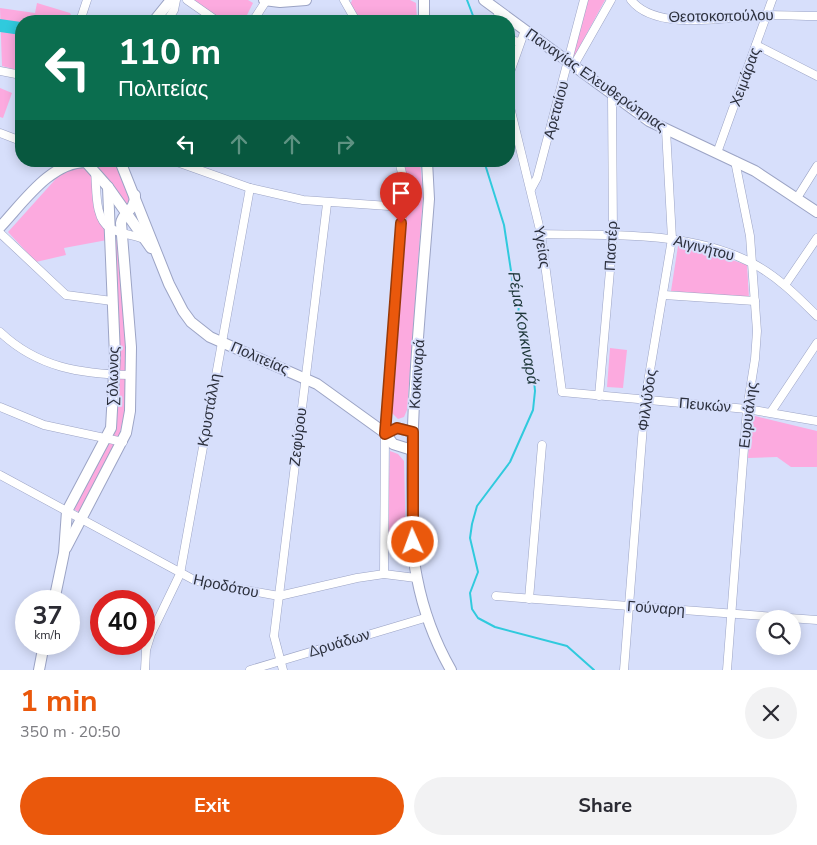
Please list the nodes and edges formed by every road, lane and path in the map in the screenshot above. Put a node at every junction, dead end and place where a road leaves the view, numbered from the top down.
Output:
1 (87, 0) edge
2 (171, 0) edge
3 (176, 0) edge
4 (187, 0) edge
5 (265, 0) edge
6 (306, 0) edge
7 (344, 0) edge
8 (424, 0) edge
9 (484, 0) edge
10 (584, 0) edge
11 (611, 0) edge
12 (631, 0) edge
13 (772, 0) edge
14 (497, 9) junction
15 (82, 15) edge
16 (159, 15) edge
17 (171, 15) edge
18 (208, 15) edge
19 (256, 15) edge
20 (353, 15) edge
21 (424, 15) edge
22 (498, 15) edge
23 (505, 15) edge
24 (766, 15) junction
25 (817, 16) edge
26 (515, 22) edge
27 (525, 30) junction
28 (515, 41) edge
29 (520, 42) junction
30 (756, 45) junction
31 (515, 57) edge
32 (571, 63) junction
33 (0, 71) edge
34 (15, 75) edge
35 (817, 76) edge
36 (612, 95) junction
37 (515, 126) edge
38 (666, 130) junction
39 (0, 133) edge
40 (15, 139) edge
41 (717, 153) junction
42 (735, 161) junction
43 (817, 166) edge
44 (53, 167) edge
45 (64, 167) edge
46 (91, 167) edge
47 (123, 167) edge
48 (194, 167) edge
49 (401, 167) edge
50 (427, 167) edge
51 (94, 170) junction
52 (45, 180) junction
53 (108, 187) junction
54 (250, 188) junction
55 (531, 189) junction
56 (135, 195) junction
57 (797, 198) junction
58 (327, 204) junction
59 (403, 207) junction
60 (817, 212) edge
61 (128, 213) junction
62 (0, 227) edge
63 (109, 228) junction
64 (122, 233) junction
65 (0, 234) edge
66 (541, 234) junction
67 (614, 236) junction
68 (817, 238) edge
69 (144, 239) junction
70 (672, 239) junction
71 (160, 261) junction
72 (752, 263) junction
73 (785, 285) junction
74 (664, 295) junction
75 (755, 301) junction
76 (112, 302) junction
77 (817, 316) edge
78 (0, 332) edge
79 (222, 342) junction
80 (817, 343) edge
81 (115, 375) junction
82 (131, 375) junction
83 (306, 378) junction
84 (562, 392) joint
85 (599, 396) junction
86 (645, 400) junction
87 (0, 407) edge
88 (747, 409) junction
89 (771, 412) junction
90 (817, 422) edge
91 (413, 432) junction
92 (385, 434) junction
93 (107, 438) junction
94 (123, 442) junction
95 (542, 445) dead end
96 (412, 450) junction
97 (0, 475) edge
98 (67, 511) junction
99 (80, 519) junction
100 (64, 553) junction
101 (180, 574) junction
102 (384, 574) junction
103 (416, 578) junction
104 (56, 590) edge
105 (278, 596) junction
106 (496, 596) dead end
107 (529, 599) junction
108 (628, 606) junction
109 (731, 614) junction
110 (428, 617) junction
111 (817, 620) edge
112 (42, 655) edge
113 (280, 661) junction
114 (39, 670) edge
115 (145, 670) edge
116 (250, 670) edge
117 (282, 670) edge
118 (451, 670) edge
119 (624, 670) edge
120 (727, 670) edge

1 - 15 street
2 - 16 street
3 - 17 street
4 - 18 street
5 - 6 street
5 - 19 street
7 - 20 street
8 - 21 street
9 - 14 street, Παναγίας Ελευθερώτριας
10 - 32 street, Αρεταίου
11 - 32 street, Αρεταίου
12 - 24 street, Θεοτοκοπούλου
13 - 24 street, Χειμάρας
14 - 22 street
14 - 23 street, Παναγίας Ελευθερώτριας
24 - 25 street, Θεοτοκοπούλου
24 - 30 street, Χειμάρας
26 - 27 street, Παναγίας Ελευθερώτριας
27 - 29 street
27 - 32 street, Παναγίας Ελευθερώτριας
28 - 29 street
29 - 31 street
30 - 35 street
30 - 41 street, Χειμάρας
32 - 36 street, Παναγίας Ελευθερώτριας
32 - 55 street, Αρεταίου
33 - 34 street
36 - 38 street, Παναγίας Ελευθερώτριας
36 - 67 street, Παστέρ
37 - 55 street, Υγείας
38 - 41 street, Παναγίας Ελευθερώτριας
38 - 70 street, Φιλλύδος
39 - 40 street
41 - 42 street, Παναγίας Ελευθερώτριας
42 - 57 street, Παναγίας Ελευθερώτριας
42 - 72 street, Ευρυάλης
43 - 57 street
44 - 52 street
45 - 52 street
46 - 51 street, Πολιτείας
47 - 56 street, Πολιτείας
48 - 54 street
49 - 59 street
50 - 91 street, Κοκκιναρά
51 - 53 street, Πολιτείας
51 - 63 street
52 - 62 street
53 - 61 street, Πολιτείας
53 - 63 street, Σόλωνος
54 - 58 street
54 - 79 street, Κρυστάλλη
55 - 66 street, Υγείας
56 - 61 street
56 - 71 street, Πολιτείας
57 - 60 street, Παναγίας Ελευθερώτριας
58 - 59 street
58 - 83 street, Ζεφύρου
59 - 92 street
61 - 64 street, Σόλωνος
61 - 69 street, Πολιτείας
63 - 64 street
63 - 76 street, Σόλωνος
64 - 69 street
64 - 82 street, Σόλωνος
65 - 76 street
66 - 67 street, Αιγινήτου
66 - 84 street, Υγείας
67 - 70 street, Αιγινήτου
67 - 85 street, Παστέρ
68 - 73 street
69 - 71 street, Πολιτείας
70 - 72 street, Αιγινήτου
70 - 74 street, Φιλλύδος
71 - 79 street, Πολιτείας
72 - 73 street, Αιγινήτου
72 - 75 street, Ευρυάλης
73 - 77 street, Αιγινήτου
74 - 75 street
74 - 86 street, Φιλλύδος
75 - 88 street, Ευρυάλης
76 - 81 street, Σόλωνος
78 - 81 street
79 - 83 street, Πολιτείας
79 - 101 street, Κρυστάλλη
80 - 89 street
81 - 82 street
81 - 93 street, Σόλωνος
82 - 94 street, Σόλωνος
83 - 92 street, Πολιτείας
83 - 105 street, Ζεφύρου
84 - 85 street, Πευκών
85 - 86 street, Πευκών
86 - 88 street, Πευκών
86 - 108 street, Φιλλύδος
87 - 93 street
88 - 89 street, Πευκών
88 - 109 street, Ευρυάλης
89 - 90 street, Πευκών
91 - 92 street
91 - 96 street, Κοκκιναρά
92 - 96 street, Πολιτείας
92 - 102 street
93 - 94 street
93 - 98 street, Σόλωνος
94 - 99 street, Σόλωνος
95 - 107 street
96 - 103 street, Κοκκιναρά
97 - 98 street, Ηροδότου
98 - 99 street, Ηροδότου
98 - 100 street, Σόλωνος
99 - 100 street, Σόλωνος
99 - 101 street, Ηροδότου
100 - 104 street, Σόλωνος
101 - 105 street, Ηροδότου
101 - 115 street, Κρυστάλλη
102 - 103 street, Ηροδότου
102 - 105 street, Ηροδότου
103 - 110 street, Κοκκιναρά
105 - 113 street, Ζεφύρου
106 - 107 street, Γούναρη
107 - 108 street, Γούναρη
108 - 109 street, Γούναρη
108 - 119 street, Φιλλύδος
109 - 111 street, Γούναρη
109 - 120 street, Ευρυάλης
110 - 113 street, Δρυάδων
110 - 118 street, Κοκκιναρά
112 - 114 street
113 - 116 street, Δρυάδων
113 - 117 street, Ζεφύρου

